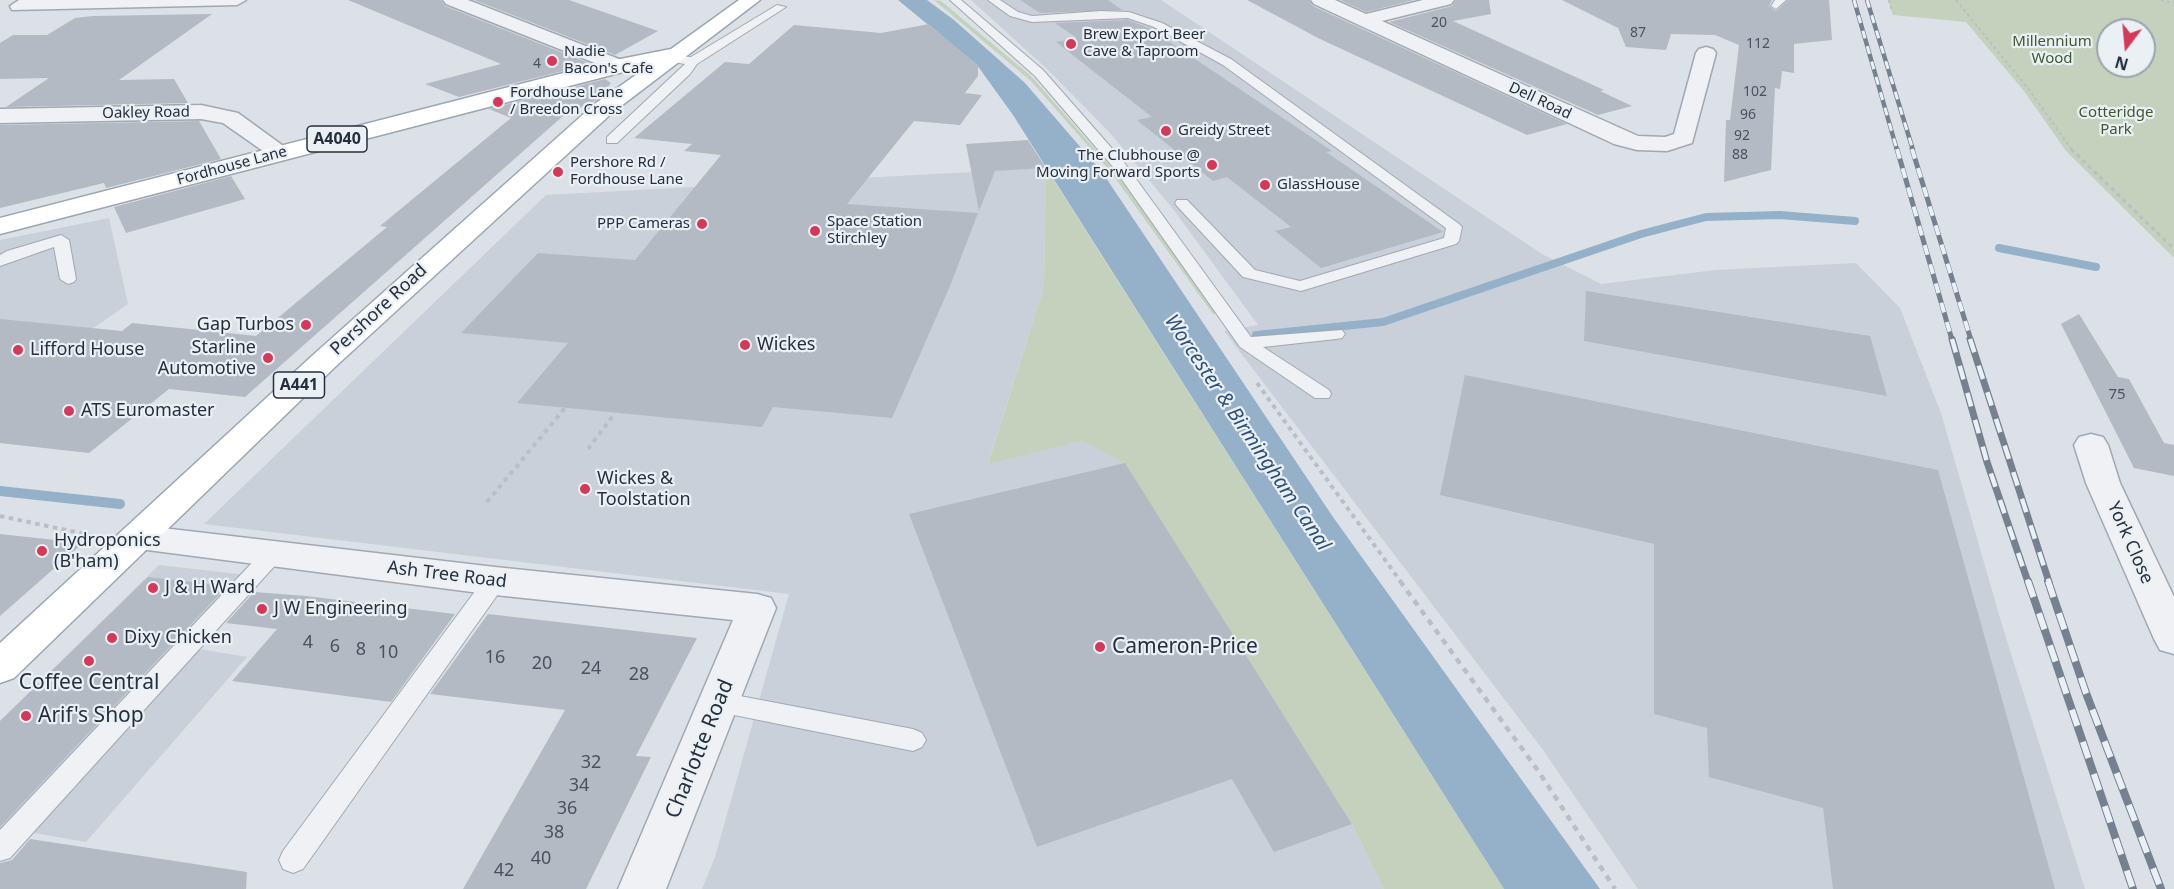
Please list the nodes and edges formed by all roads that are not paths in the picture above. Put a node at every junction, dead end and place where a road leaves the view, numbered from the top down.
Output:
1 (237, 0) edge
2 (452, 0) edge
3 (751, 0) edge
4 (955, 0) edge
5 (993, 0) edge
6 (1320, 0) edge
7 (1445, 0) edge
8 (24, 3) edge
9 (781, 7) dead end
10 (0, 17) edge
11 (1364, 20) junction
12 (1706, 53) dead end
13 (679, 58) junction
14 (617, 64) junction
15 (0, 116) edge
16 (612, 140) dead end
17 (281, 153) junction
18 (1182, 203) dead end
19 (0, 226) edge
20 (0, 261) edge
21 (68, 279) dead end
22 (1336, 334) dead end
23 (1246, 343) junction
24 (1322, 394) dead end
25 (2091, 445) dead end
26 (137, 538) junction
27 (272, 555) junction
28 (495, 581) junction
29 (757, 608) joint
30 (2174, 639) edge
31 (0, 667) edge
32 (719, 702) junction
33 (914, 740) dead end
34 (0, 849) edge
35 (293, 860) dead end
36 (642, 889) edge

1 - 8 street
2 - 14 street
3 - 13 main road, Pershore Road / A441
4 - 23 lane
5 - 18 lane
6 - 11 street, Dell Road
7 - 11 street
8 - 10 street
9 - 13 lane
11 - 12 street, Dell Road
13 - 14 main road, Fordhouse Lane / A4040
13 - 16 lane
13 - 26 main road, Pershore Road / A441
14 - 17 main road, Fordhouse Lane / A4040
15 - 17 street, Oakley Road
17 - 19 main road, Fordhouse Lane / A4040
20 - 21 lane
22 - 23 lane
23 - 24 lane
25 - 30 street, York Close
26 - 27 street, Ash Tree Road
26 - 31 main road, Pershore Road / A441
27 - 28 street, Ash Tree Road
27 - 34 lane
28 - 29 street, Ash Tree Road
28 - 35 lane
29 - 32 street, Charlotte Road
32 - 33 lane
32 - 36 street, Charlotte Road

